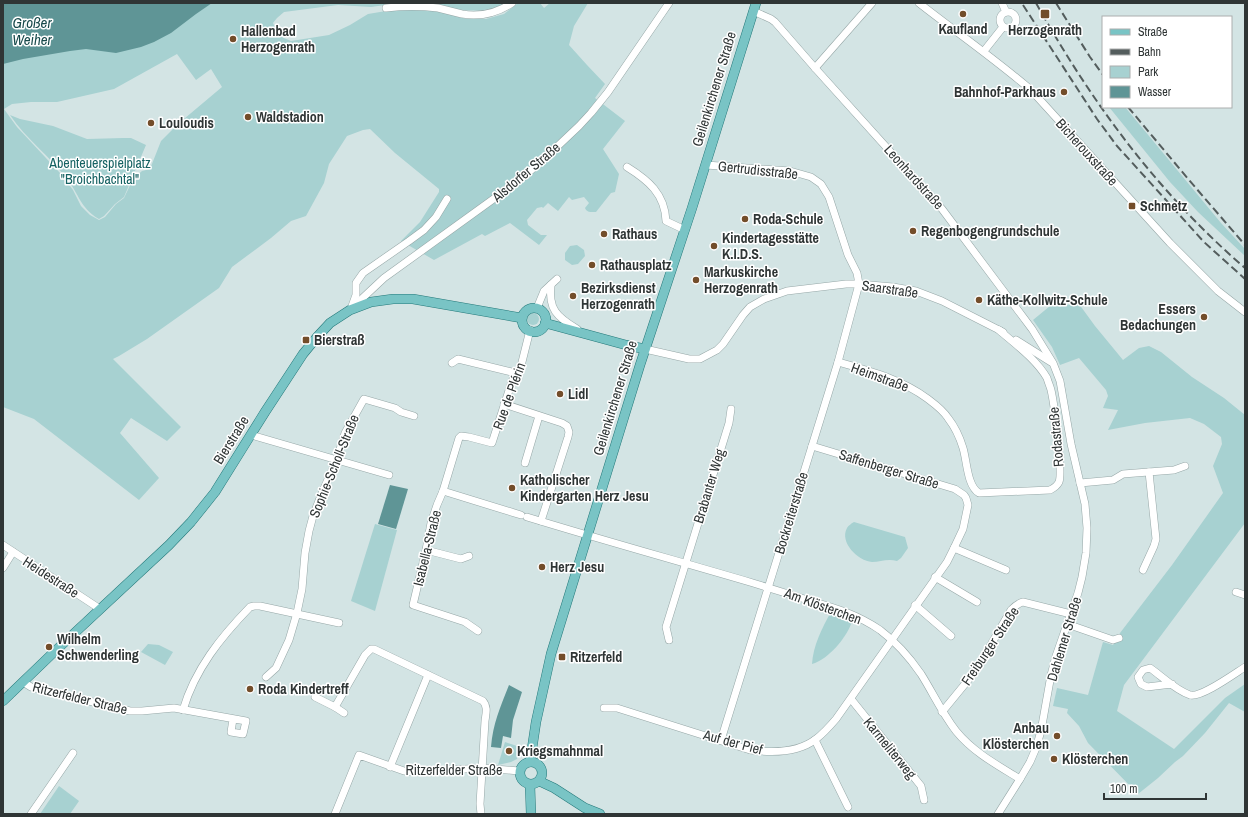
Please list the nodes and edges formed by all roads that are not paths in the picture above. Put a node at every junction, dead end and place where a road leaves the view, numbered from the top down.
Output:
1 (512, 3) edge
2 (669, 3) edge
3 (872, 3) edge
4 (919, 3) edge
5 (1002, 3) edge
6 (754, 7) edge
7 (386, 8) dead end
8 (1006, 12) junction
9 (1003, 27) junction
10 (984, 51) junction
11 (815, 68) junction
12 (706, 165) junction
13 (627, 167) dead end
14 (447, 199) dead end
15 (685, 230) junction
16 (557, 279) dead end
17 (859, 284) junction
18 (551, 285) junction
19 (537, 308) junction
20 (350, 310) junction
21 (1245, 312) edge
22 (522, 318) junction
23 (545, 323) junction
24 (530, 330) junction
25 (999, 330) junction
26 (584, 334) junction
27 (645, 350) junction
28 (838, 362) junction
29 (452, 363) dead end
30 (1053, 363) junction
31 (516, 373) junction
32 (504, 404) junction
33 (731, 409) dead end
34 (414, 416) dead end
35 (539, 416) junction
36 (251, 435) junction
37 (812, 446) junction
38 (337, 459) junction
39 (525, 463) dead end
40 (1185, 466) dead end
41 (1149, 472) junction
42 (389, 474) dead end
43 (1079, 480) junction
44 (444, 491) junction
45 (979, 493) joint
46 (964, 495) joint
47 (541, 522) junction
48 (588, 536) junction
49 (3, 545) edge
50 (954, 548) junction
51 (426, 550) junction
52 (13, 552) junction
53 (469, 556) dead end
54 (686, 563) junction
55 (3, 568) edge
56 (1006, 570) dead end
57 (1143, 570) dead end
58 (935, 577) junction
59 (768, 587) junction
60 (1236, 592) dead end
61 (1245, 595) edge
62 (977, 602) dead end
63 (915, 605) junction
64 (100, 609) junction
65 (297, 613) junction
66 (1070, 614) junction
67 (339, 623) dead end
68 (1067, 624) junction
69 (478, 631) dead end
70 (951, 636) dead end
71 (1119, 638) dead end
72 (669, 640) dead end
73 (892, 640) junction
74 (1245, 667) edge
75 (428, 675) junction
76 (266, 677) dead end
77 (23, 682) junction
78 (1172, 684) dead end
79 (315, 696) dead end
80 (851, 699) junction
81 (3, 701) edge
82 (335, 707) junction
83 (604, 708) dead end
84 (183, 710) junction
85 (942, 712) junction
86 (344, 713) dead end
87 (233, 719) dead end
88 (720, 740) junction
89 (815, 740) junction
90 (73, 753) dead end
91 (530, 762) junction
92 (390, 767) junction
93 (483, 768) junction
94 (519, 771) junction
95 (1020, 780) junction
96 (539, 781) junction
97 (530, 784) junction
98 (924, 800) dead end
99 (848, 807) dead end
100 (31, 814) edge
101 (335, 814) edge
102 (481, 814) edge
103 (531, 814) edge
104 (600, 814) edge
105 (998, 814) edge

1 - 7 street
2 - 20 street, Alsdorfer Straße
3 - 11 street
4 - 10 street, Bicherouxstraße
5 - 8 street
6 - 11 street, Leonhardstraße
6 - 12 main road, Geilenkirchener Straße
8 - 9 street
8 - 9 street
9 - 10 street
10 - 21 street, Bicherouxstraße
11 - 30 street, Leonhardstraße
12 - 15 main road, Geilenkirchener Straße
12 - 17 street, Gertrudisstraße
13 - 15 street
14 - 20 street
15 - 27 main road, Geilenkirchener Straße
16 - 18 street
17 - 25 street, Saarstraße
17 - 27 street, Saarstraße
17 - 28 street, Bockreiterstraße
18 - 19 street
18 - 26 street
19 - 22 main road
19 - 23 main road
20 - 22 main road, Bierstraße
20 - 36 main road, Bierstraße
22 - 24 main road
23 - 24 main road
23 - 26 main road
24 - 31 street, Rue de Plérin
25 - 30 street, Saarstraße
25 - 45 street, Rodastraße
26 - 27 main road
27 - 48 main road, Geilenkirchener Straße
28 - 37 street, Bockreiterstraße
28 - 45 street, Heimstraße
29 - 31 street
30 - 43 street
31 - 32 street, Rue de Plérin
32 - 35 street
32 - 44 street, Rue de Plérin
33 - 54 street, Brabanter Weg
34 - 38 street, Sophie-Scholl-Straße
35 - 39 street
35 - 47 street
36 - 38 street
36 - 64 main road, Bierstraße
37 - 46 street, Saffenberger Straße
37 - 59 street, Bockreiterstraße
38 - 42 street
38 - 65 street, Sophie-Scholl-Straße
40 - 41 street
41 - 43 street
41 - 57 street
43 - 66 street, Dahlemer Straße
44 - 47 street, Am Klösterchen
44 - 51 street, Isabella-Straße
46 - 50 street, Auf der Pief
47 - 48 street, Am Klösterchen
48 - 54 street, Am Klösterchen
48 - 91 main road, Geilenkirchener Straße
49 - 52 street, Heidestraße
50 - 56 street
50 - 58 street, Auf der Pief
51 - 53 street
51 - 69 street, Isabella-Straße
52 - 55 street
52 - 64 street, Heidestraße
54 - 59 street, Am Klösterchen
54 - 72 street, Brabanter Weg
58 - 62 street
58 - 63 street, Auf der Pief
59 - 73 street, Am Klösterchen
59 - 88 street, Bockreiterstraße
60 - 61 street
63 - 70 street
63 - 73 street, Auf der Pief
64 - 77 main road, Bierstraße
65 - 67 street
65 - 76 street, Sophie-Scholl-Straße
65 - 84 street
66 - 68 street, Dahlemer Straße
66 - 85 street, Freiburger Straße
68 - 71 street
68 - 95 street, Dahlemer Straße
73 - 80 street, Auf der Pief
73 - 85 street, Am Klösterchen
74 - 78 street
75 - 82 street
75 - 92 street
75 - 93 street
77 - 81 main road, Bierstraße
77 - 84 street, Ritzerfelder Straße
79 - 82 street
80 - 89 street, Auf der Pief
80 - 98 street, Karmeliterweg
82 - 86 street
83 - 88 street, Auf der Pief
84 - 87 street, Ritzerfelder Straße
85 - 95 street, Am Klösterchen
88 - 89 street, Auf der Pief
89 - 99 street
90 - 100 street
91 - 94 main road
91 - 96 main road
92 - 93 street, Ritzerfelder Straße
92 - 101 street, Ritzerfelder Straße
93 - 94 street, Ritzerfelder Straße
93 - 102 street
94 - 97 main road
95 - 105 street, Dahlemer Straße
96 - 97 main road
96 - 104 main road
97 - 103 main road

